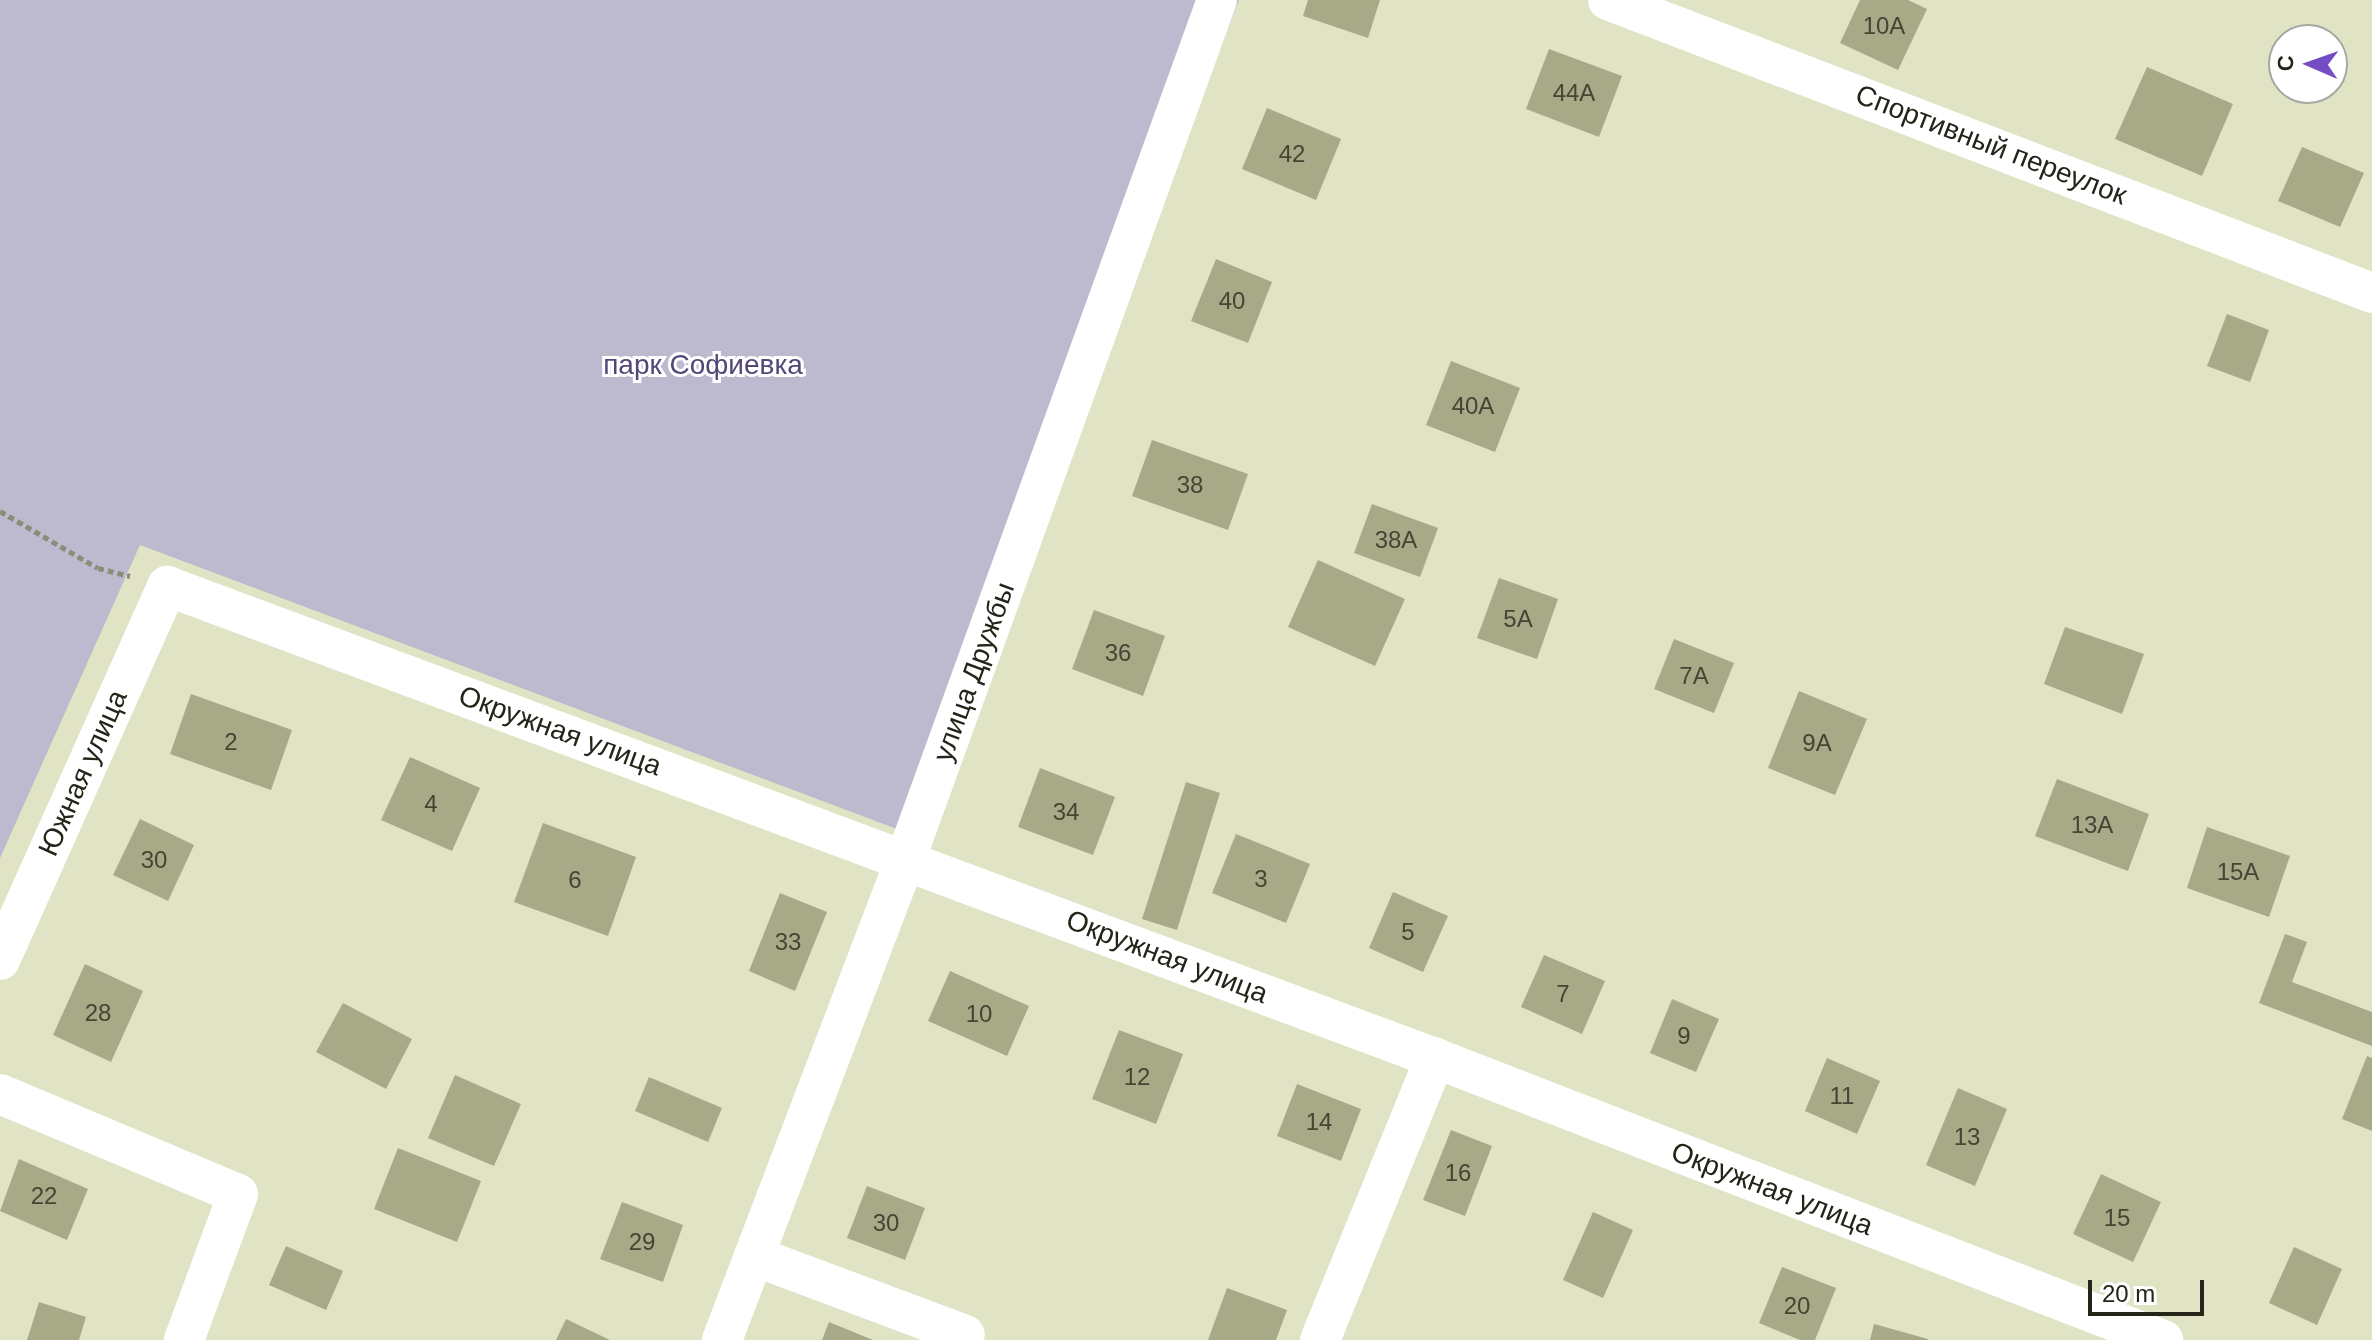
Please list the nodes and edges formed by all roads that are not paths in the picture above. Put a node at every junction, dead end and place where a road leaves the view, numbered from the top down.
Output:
1 (1217, 0) edge
2 (1608, 0) edge
3 (2372, 293) edge
4 (167, 586) joint
5 (906, 858) junction
6 (0, 960) edge
7 (1435, 1058) junction
8 (0, 1094) edge
9 (754, 1256) junction
10 (965, 1335) dead end
11 (184, 1340) edge
12 (722, 1340) edge
13 (1320, 1340) edge
14 (2163, 1340) edge

1 - 5 street, улица Дружбы
2 - 3 street, Спортивный переулок
4 - 5 street, Окружная улица
4 - 6 street, Южная улица
5 - 7 street, Окружная улица
5 - 9 street, улица Дружбы
7 - 13 street
7 - 14 street, Окружная улица
8 - 11 street
9 - 10 street
9 - 12 street, улица Дружбы

